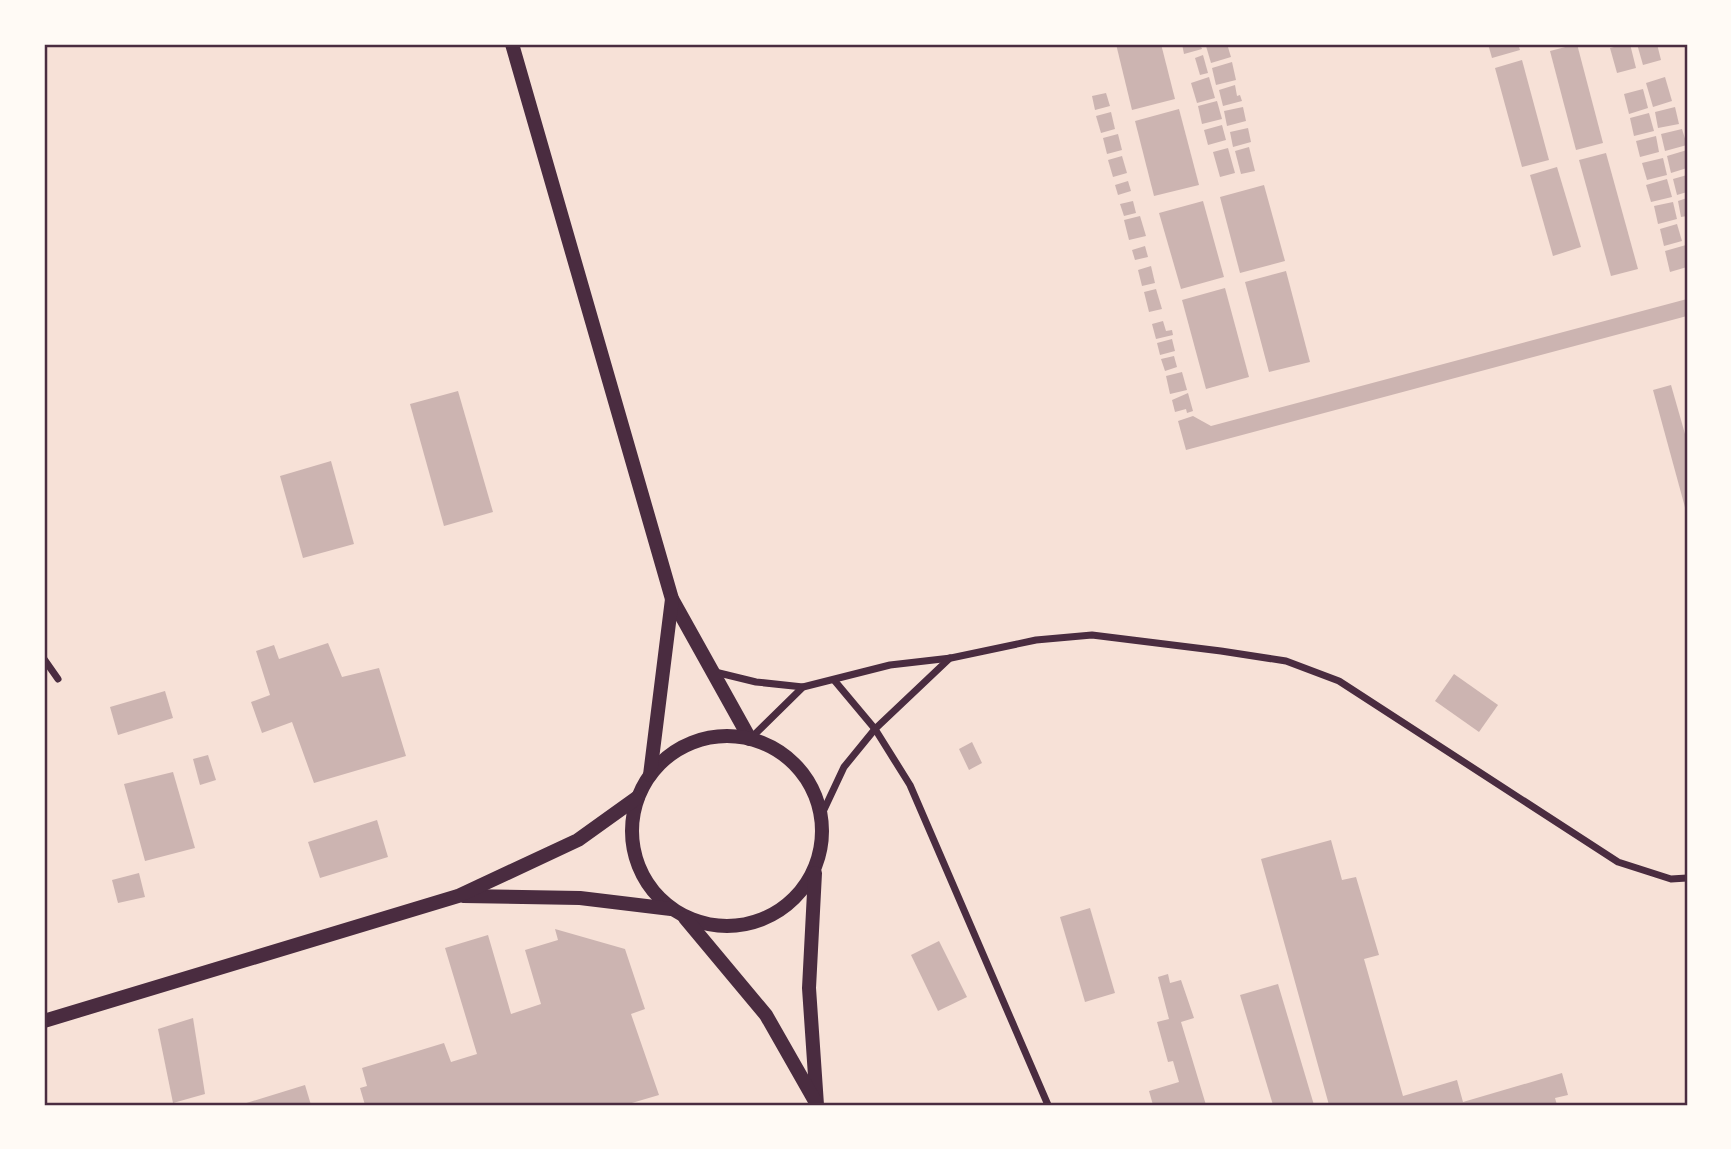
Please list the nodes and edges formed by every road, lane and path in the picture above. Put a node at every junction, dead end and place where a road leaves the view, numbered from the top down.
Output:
1 (512, 44) edge
2 (672, 599) junction
3 (951, 658) junction
4 (44, 659) edge
5 (711, 671) junction
6 (58, 679) dead end
7 (834, 680) junction
8 (803, 687) junction
9 (875, 729) junction
10 (750, 739) junction
11 (650, 775) junction
12 (638, 797) junction
13 (821, 816) junction
14 (816, 866) junction
15 (1687, 878) edge
16 (458, 896) junction
17 (671, 909) junction
18 (685, 917) junction
19 (44, 1021) edge
20 (817, 1105) edge
21 (1048, 1105) edge

1 - 2 main road
2 - 5 main road
2 - 11 main road
3 - 7 street
3 - 9 street
3 - 15 street
4 - 6 street
5 - 8 street
5 - 10 main road
7 - 8 street
7 - 9 street
8 - 10 street
9 - 13 street
9 - 21 street
10 - 11 main road
10 - 13 main road
11 - 12 main road
12 - 16 main road
12 - 17 main road
13 - 14 main road
14 - 18 main road
14 - 20 main road
16 - 17 main road
16 - 19 main road
17 - 18 main road
18 - 20 main road

